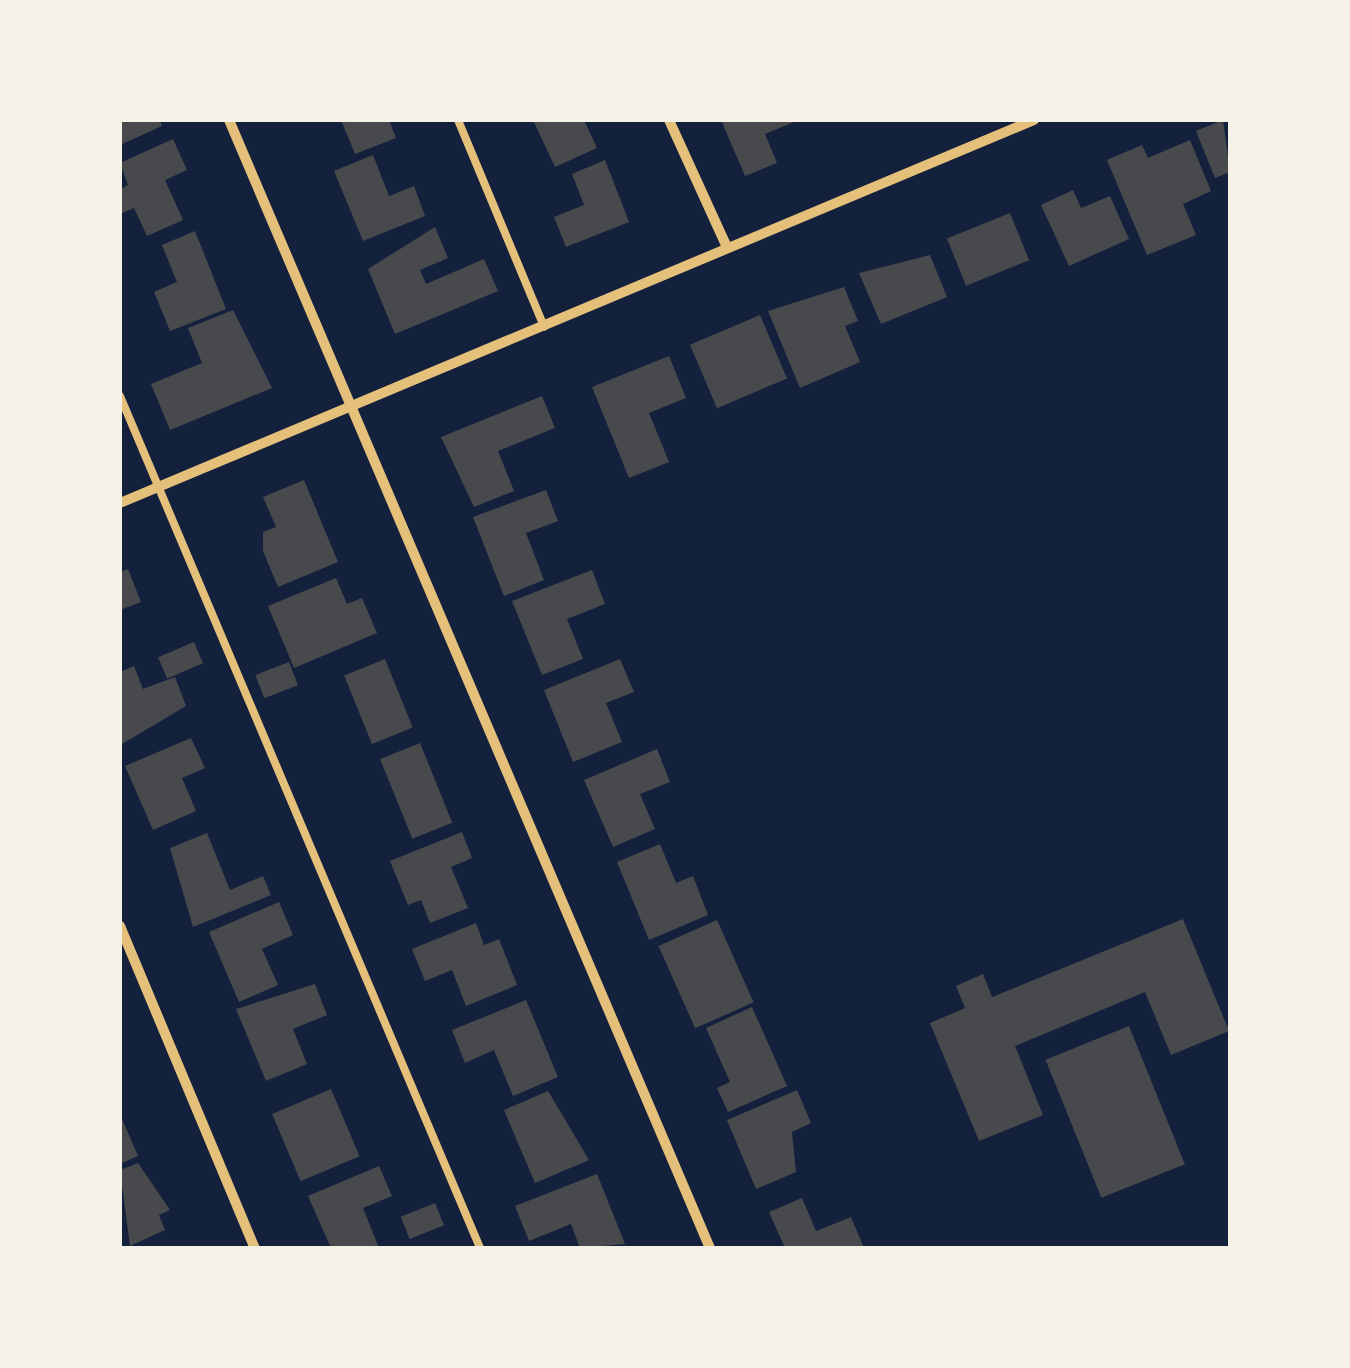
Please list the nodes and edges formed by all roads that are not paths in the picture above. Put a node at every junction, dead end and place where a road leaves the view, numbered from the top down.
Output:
1 (228, 120) edge
2 (458, 120) edge
3 (669, 120) edge
4 (1034, 120) edge
5 (727, 247) junction
6 (544, 326) junction
7 (120, 396) edge
8 (353, 410) junction
9 (159, 488) junction
10 (120, 503) edge
11 (120, 926) edge
12 (255, 1248) edge
13 (480, 1248) edge
14 (710, 1248) edge

1 - 8 street
2 - 6 lane
3 - 5 street
4 - 5 street
5 - 6 street
6 - 8 street
7 - 9 lane
8 - 9 street
8 - 14 street
9 - 10 street
9 - 13 lane
11 - 12 street

